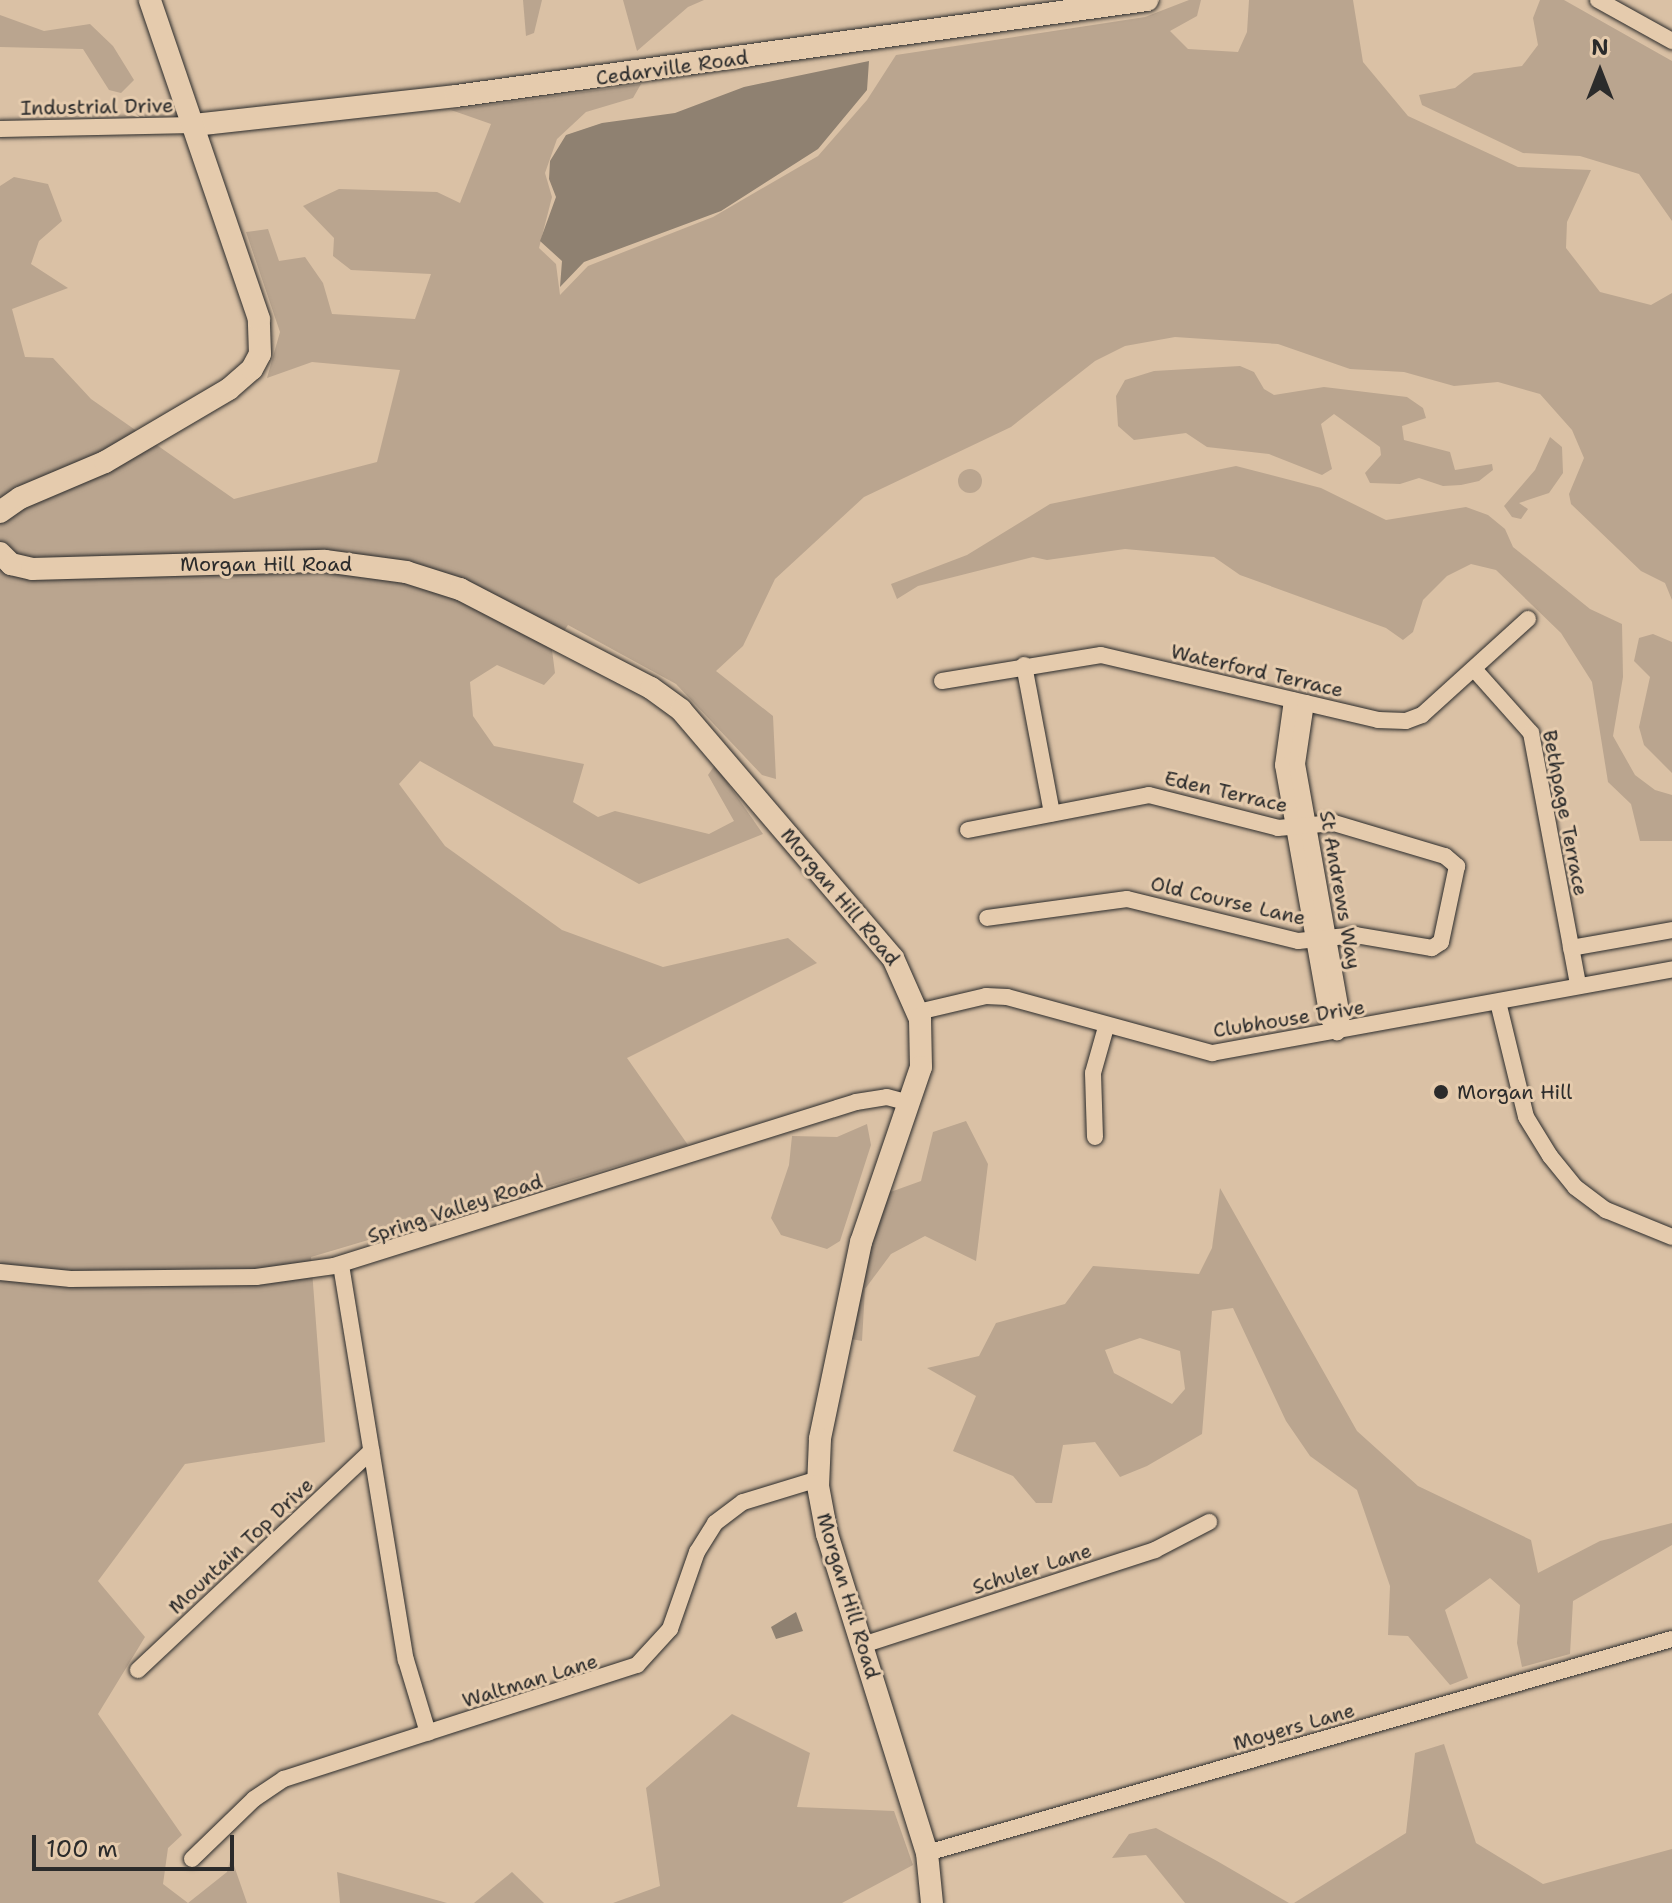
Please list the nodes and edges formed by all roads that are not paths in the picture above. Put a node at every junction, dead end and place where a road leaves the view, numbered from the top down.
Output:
1 (150, 0) edge
2 (1147, 0) edge
3 (1598, 0) edge
4 (1672, 41) edge
5 (194, 125) junction
6 (0, 129) edge
7 (0, 512) edge
8 (0, 553) edge
9 (1528, 619) dead end
10 (1024, 665) junction
11 (1474, 669) junction
12 (942, 681) dead end
13 (1299, 701) junction
14 (1052, 813) junction
15 (1301, 826) junction
16 (968, 830) dead end
17 (1457, 878) joint
18 (987, 918) dead end
19 (1672, 930) edge
20 (1322, 939) junction
21 (1571, 948) junction
22 (1672, 969) edge
23 (1578, 985) junction
24 (1498, 1002) junction
25 (918, 1012) junction
26 (1106, 1027) junction
27 (1337, 1032) junction
28 (909, 1103) junction
29 (1095, 1137) dead end
30 (1672, 1237) edge
31 (341, 1265) junction
32 (0, 1272) edge
33 (371, 1451) junction
34 (818, 1479) junction
35 (1209, 1522) dead end
36 (1672, 1639) edge
37 (863, 1645) junction
38 (138, 1670) dead end
39 (428, 1733) junction
40 (927, 1853) junction
41 (192, 1859) dead end
42 (932, 1903) edge

1 - 5 main road
2 - 5 main road, Cedarville Road
3 - 4 street
5 - 6 street, Industrial Drive
5 - 7 main road
8 - 25 main road, Morgan Hill Road
9 - 11 street, Waterford Terrace
10 - 12 street, Waterford Terrace
10 - 13 street, Waterford Terrace
10 - 14 street
11 - 13 street, Waterford Terrace
11 - 21 street, Bethpage Terrace
13 - 15 street, St Andrews Way
14 - 15 street, Eden Terrace
14 - 16 street, Eden Terrace
15 - 17 street, Eden Terrace
15 - 20 street, St Andrews Way
17 - 20 street, Old Course Lane
18 - 20 street, Old Course Lane
19 - 21 street
20 - 27 street, St Andrews Way
21 - 23 street, Bethpage Terrace
22 - 23 street, Clubhouse Drive
23 - 24 street, Clubhouse Drive
24 - 27 street, Clubhouse Drive
24 - 30 street
25 - 26 street, Clubhouse Drive
25 - 28 main road, Morgan Hill Road
26 - 27 street, Clubhouse Drive
26 - 29 street
28 - 31 street, Spring Valley Road
28 - 34 main road, Morgan Hill Road
31 - 32 street, Spring Valley Road
31 - 33 street
33 - 38 street, Mountain Top Drive
33 - 39 street
34 - 37 main road, Morgan Hill Road
34 - 39 street, Waltman Lane
35 - 37 street, Schuler Lane
36 - 40 street, Moyers Lane
37 - 40 main road, Morgan Hill Road
39 - 41 street, Waltman Lane
40 - 42 main road, Morgan Hill Road

